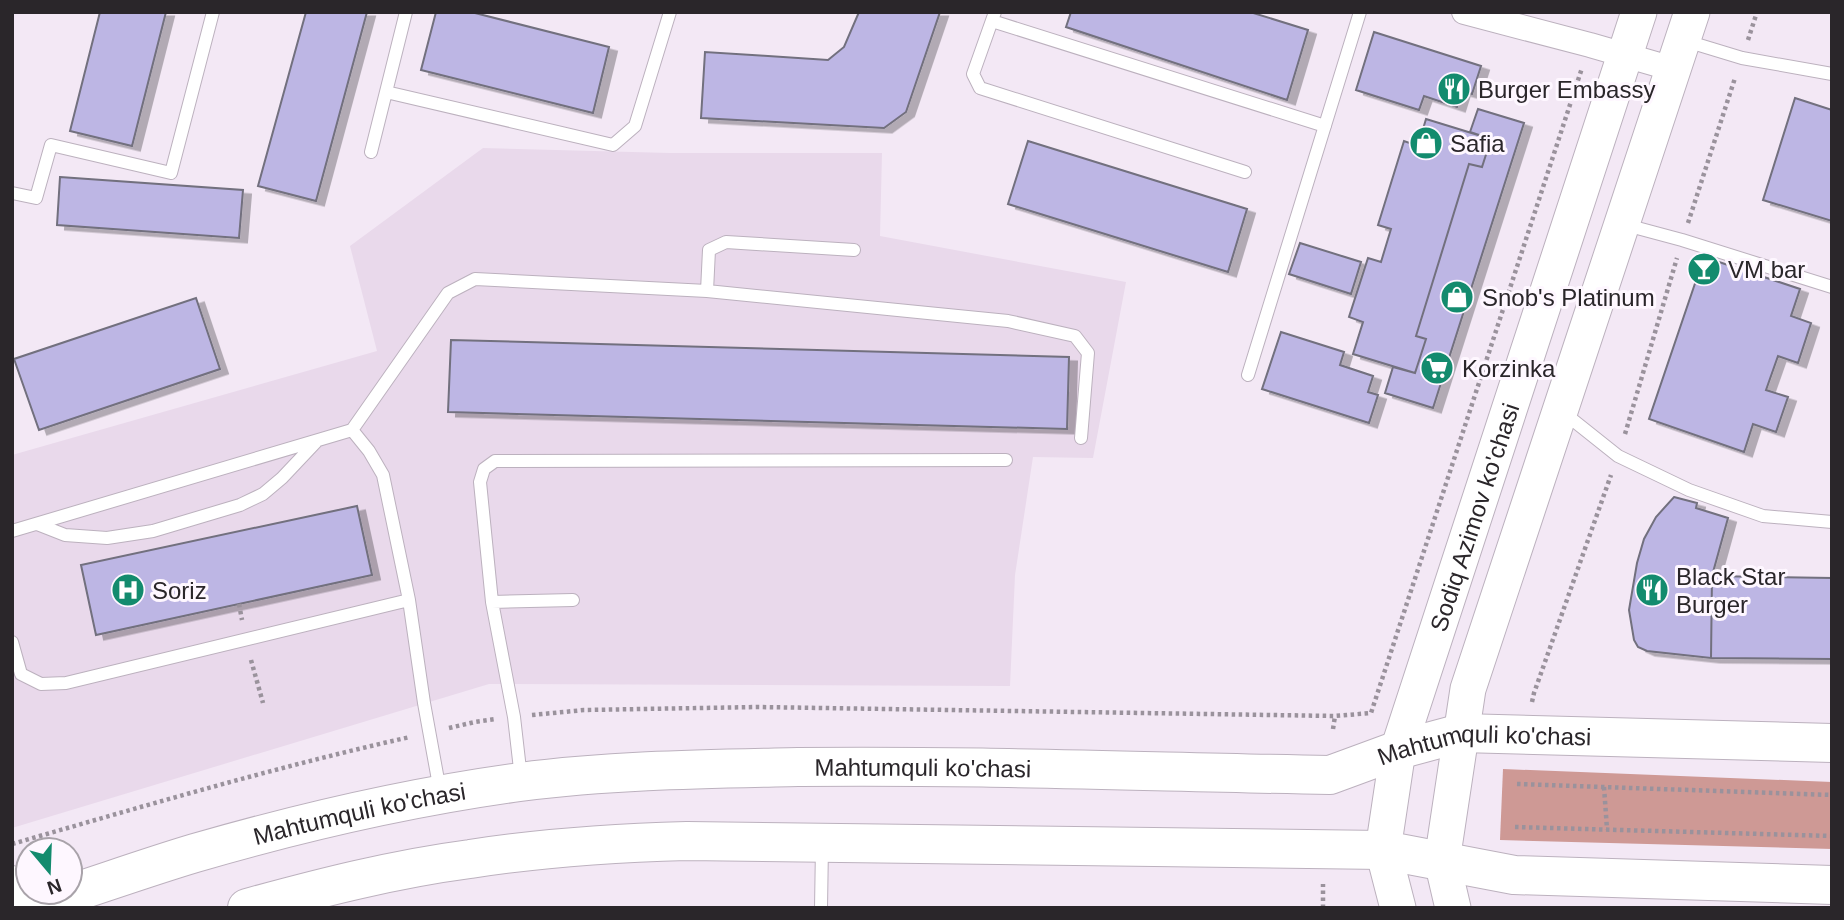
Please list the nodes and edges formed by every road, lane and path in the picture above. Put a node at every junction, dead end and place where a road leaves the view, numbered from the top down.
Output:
1 (212, 12) edge
2 (406, 12) edge
3 (670, 12) edge
4 (1360, 12) edge
5 (1464, 12) edge
6 (1639, 12) edge
7 (1757, 12) edge
8 (994, 16) edge
9 (1682, 40) edge
10 (1590, 45) junction
11 (1625, 55) junction
12 (1742, 58) junction
13 (1832, 74) edge
14 (386, 92) junction
15 (1325, 126) junction
16 (371, 152) dead end
17 (1245, 172) dead end
18 (12, 193) edge
19 (1622, 223) junction
20 (1682, 240) junction
21 (854, 250) dead end
22 (1832, 287) edge
23 (707, 291) junction
24 (1248, 375) dead end
25 (1561, 410) junction
26 (352, 430) junction
27 (1081, 439) dead end
28 (316, 442) junction
29 (1618, 456) junction
30 (1006, 460) dead end
31 (1832, 522) edge
32 (37, 524) junction
33 (12, 531) edge
34 (409, 600) junction
35 (573, 600) dead end
36 (492, 602) junction
37 (12, 642) edge
38 (1371, 713) dead end
39 (1335, 716) dead end
40 (1334, 729) dead end
41 (1461, 733) junction
42 (1526, 733) junction
43 (1832, 743) edge
44 (1398, 750) junction
45 (522, 782) junction
46 (1517, 784) dead end
47 (1604, 787) junction
48 (441, 794) junction
49 (1832, 795) edge
50 (1515, 827) dead end
51 (1607, 829) junction
52 (1832, 836) edge
53 (822, 842) junction
54 (1383, 850) junction
55 (1442, 861) junction
56 (12, 878) edge
57 (1323, 884) dead end
58 (1832, 885) edge
59 (24, 908) edge
60 (247, 908) edge
61 (821, 908) edge
62 (1323, 908) edge
63 (1398, 908) edge
64 (1453, 908) edge

1 - 18 lane
2 - 14 lane
3 - 14 lane
4 - 15 lane
5 - 10 street
6 - 11 main road, Sodiq Azimov ko'chasi
7 - 12 path
8 - 15 lane
8 - 17 lane
9 - 11 street
9 - 12 lane
9 - 19 main road, Sodiq Azimov ko'chasi
10 - 11 street
10 - 38 path
11 - 44 main road, Sodiq Azimov ko'chasi
12 - 13 lane
12 - 20 path
14 - 16 lane
15 - 24 lane
19 - 20 lane
19 - 25 main road, Sodiq Azimov ko'chasi
20 - 22 lane
20 - 29 path
21 - 23 lane
23 - 26 lane
23 - 27 lane
25 - 29 lane
25 - 41 main road, Sodiq Azimov ko'chasi
26 - 28 lane
26 - 34 lane
28 - 32 lane
28 - 32 lane
29 - 31 lane
29 - 42 path
30 - 36 lane
32 - 33 lane
34 - 37 lane
34 - 48 lane
35 - 36 lane
36 - 45 lane
39 - 40 path
41 - 42 main road, Mahtumquli ko'chasi
41 - 44 main road, Mahtumquli ko'chasi
41 - 55 main road, Sodiq Azimov ko'chasi
42 - 43 main road, Mahtumquli ko'chasi
44 - 45 main road, Mahtumquli ko'chasi
44 - 54 main road, Sodiq Azimov ko'chasi
45 - 48 main road, Mahtumquli ko'chasi
46 - 47 path
47 - 49 path
47 - 51 path
48 - 59 main road, Mahtumquli ko'chasi
50 - 51 path
51 - 52 path
53 - 54 main road
53 - 60 main road
53 - 61 lane
54 - 55 main road
54 - 63 main road, Sodiq Azimov ko'chasi
55 - 58 main road
55 - 64 main road, Sodiq Azimov ko'chasi
56 - 59 street
57 - 62 path

